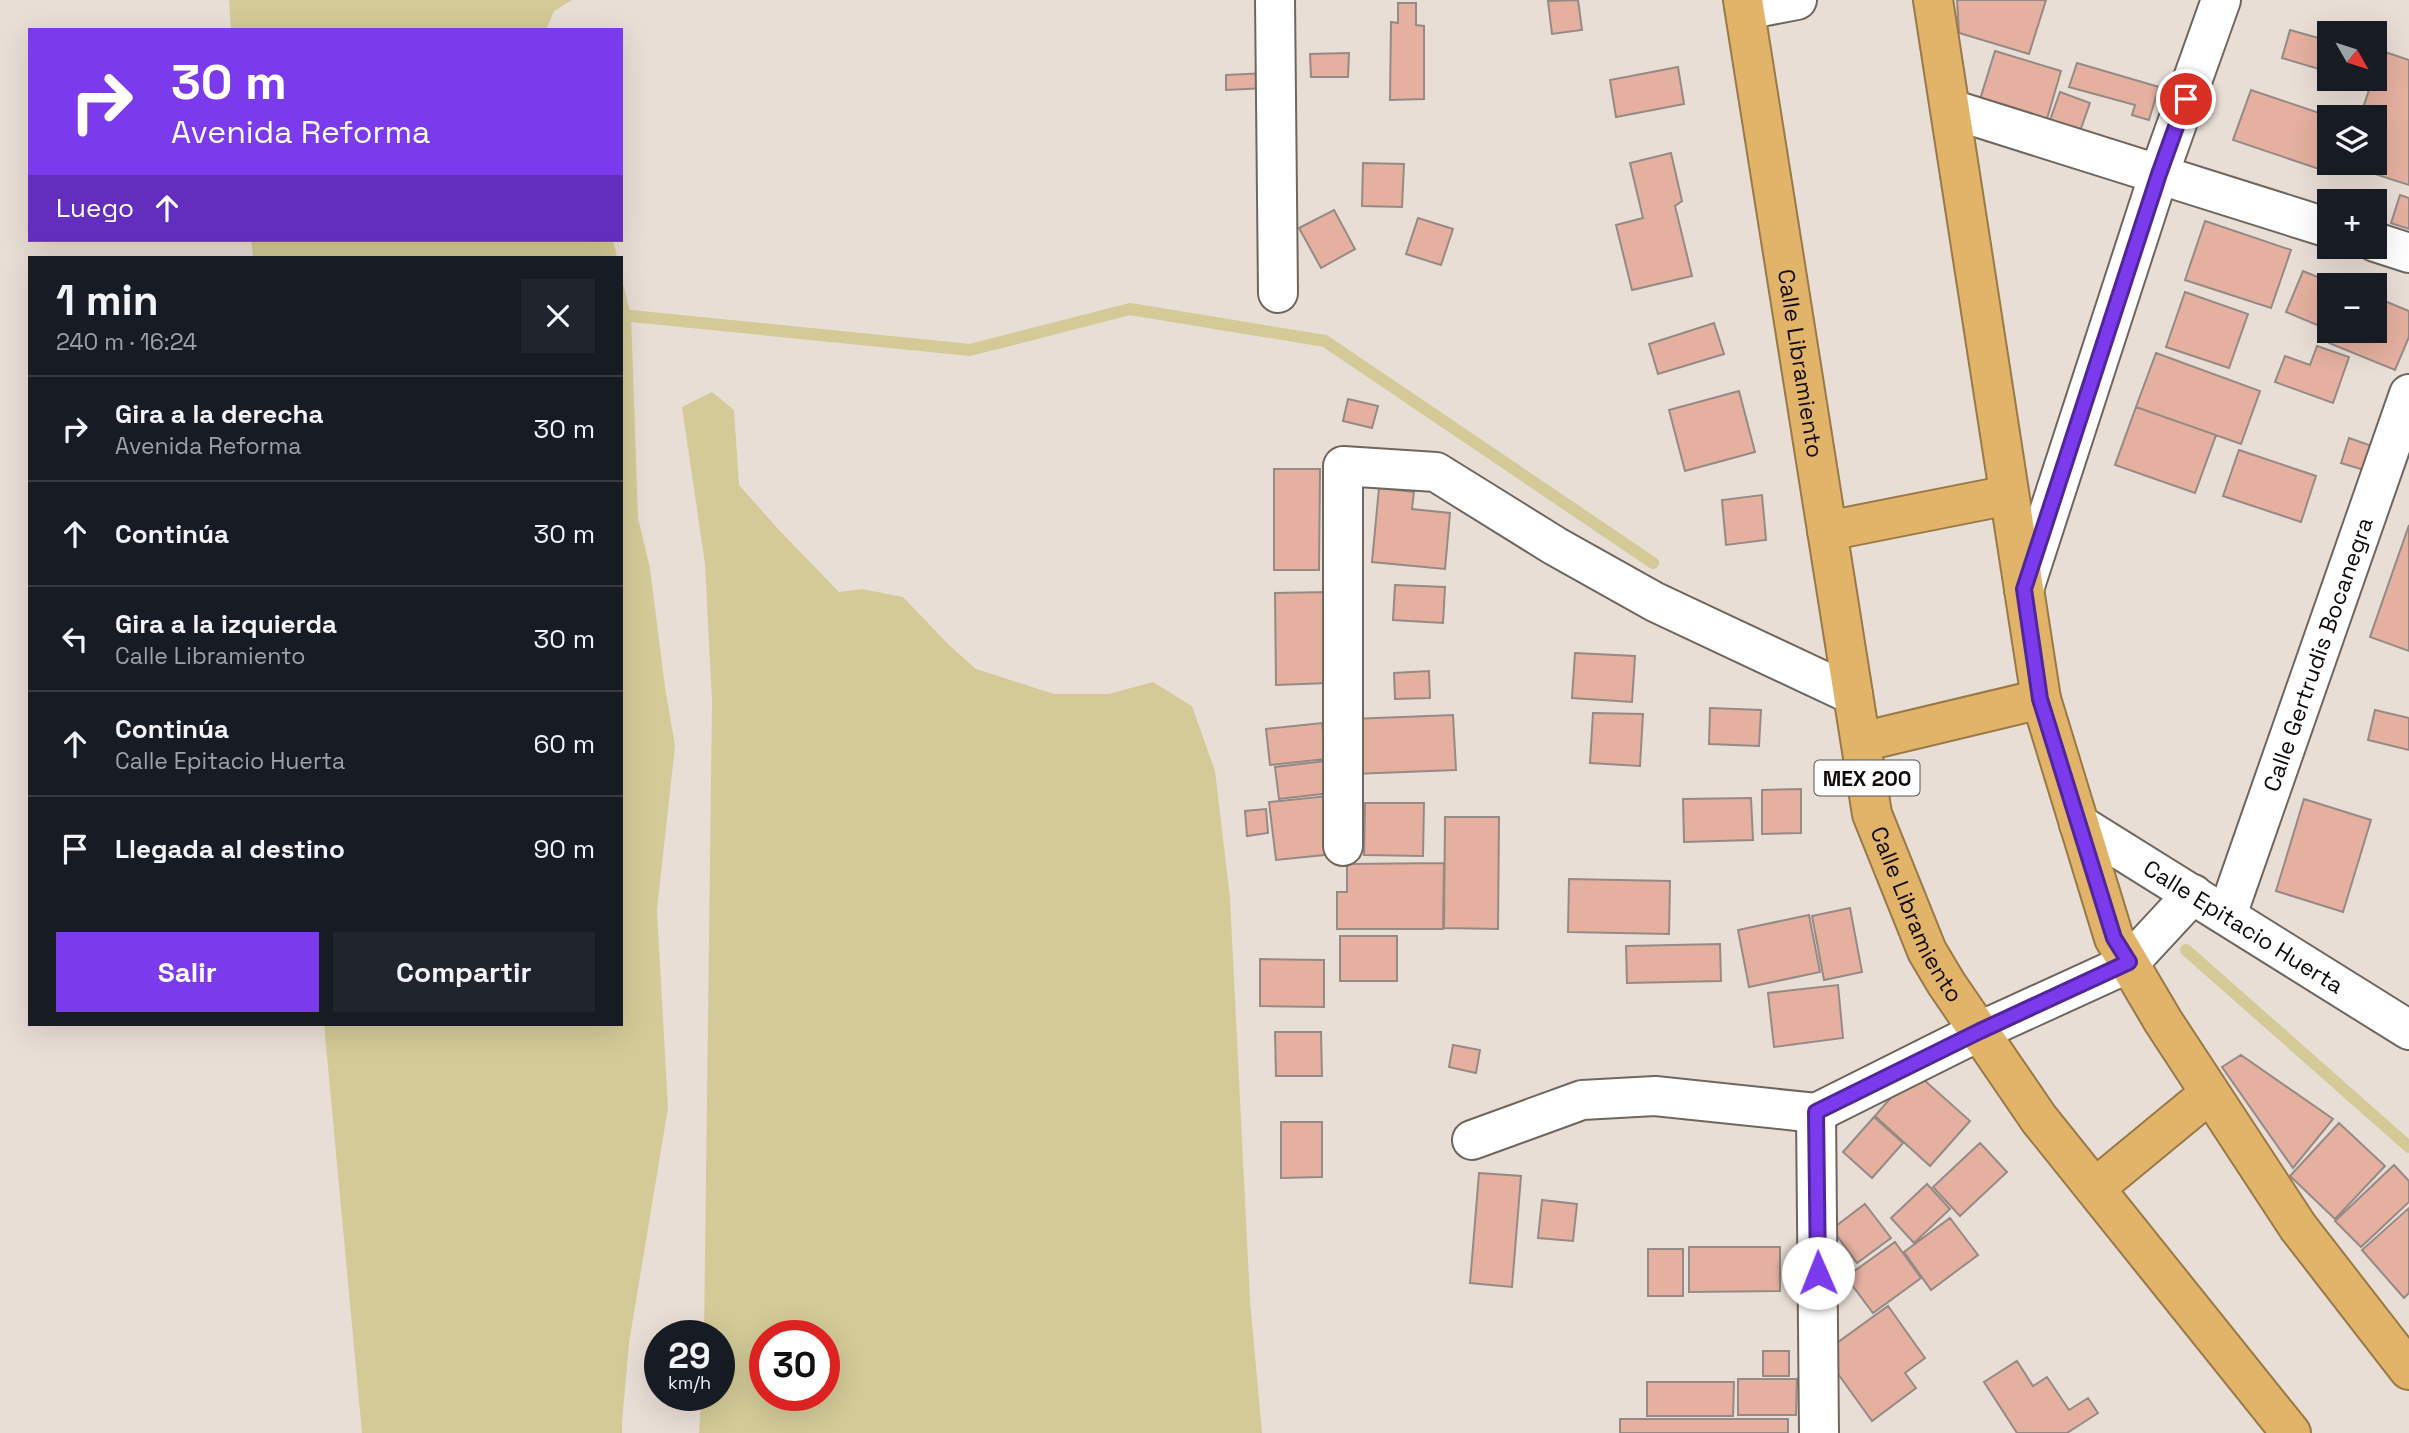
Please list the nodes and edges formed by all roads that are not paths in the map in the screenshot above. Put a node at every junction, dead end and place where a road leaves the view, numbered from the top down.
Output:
1 (1275, 0) edge
2 (1797, 0) edge
3 (1933, 0) edge
4 (2221, 0) edge
5 (1744, 5) edge
6 (1951, 109) junction
7 (2159, 174) junction
8 (2317, 224) edge
9 (2387, 246) edge
10 (2409, 253) edge
11 (1278, 293) dead end
12 (2409, 394) edge
13 (2402, 440) edge
14 (2009, 495) junction
15 (1827, 531) junction
16 (2024, 589) junction
17 (1853, 695) junction
18 (2040, 699) junction
19 (1861, 742) junction
20 (2079, 824) junction
21 (1343, 846) dead end
22 (2193, 894) junction
23 (2227, 915) junction
24 (2129, 962) junction
25 (2409, 1030) edge
26 (1980, 1031) junction
27 (2209, 1094) junction
28 (1816, 1112) junction
29 (1472, 1140) dead end
30 (2095, 1188) junction
31 (2409, 1370) edge
32 (1819, 1433) edge
33 (2291, 1433) edge

1 - 11 street
2 - 5 street
3 - 6 highway
4 - 7 street
5 - 15 highway, Calle Libramiento / MEX 200
6 - 7 street
6 - 14 highway
7 - 8 street
7 - 16 street
9 - 10 street
12 - 13 street, Calle Gertrudis Bocanegra
13 - 23 street, Calle Gertrudis Bocanegra
14 - 15 highway
14 - 16 highway
15 - 17 highway, Calle Libramiento / MEX 200
16 - 18 highway
17 - 19 highway, Calle Libramiento / MEX 200
17 - 21 street
18 - 19 highway
18 - 20 highway
19 - 26 highway, Calle Libramiento / MEX 200
20 - 22 street, Calle Epitacio Huerta
20 - 24 highway
22 - 23 street, Calle Epitacio Huerta
22 - 24 street
23 - 25 street, Calle Epitacio Huerta
24 - 26 street
24 - 27 highway
26 - 28 street
26 - 30 highway, Calle Libramiento / MEX 200
27 - 30 highway
27 - 31 highway
28 - 29 street
28 - 32 street
30 - 33 highway, Calle Libramiento / MEX 200

